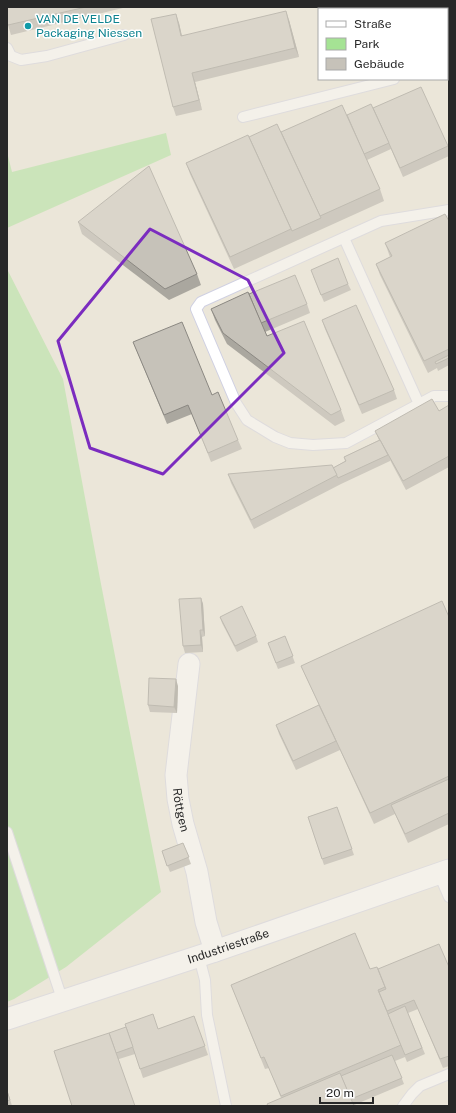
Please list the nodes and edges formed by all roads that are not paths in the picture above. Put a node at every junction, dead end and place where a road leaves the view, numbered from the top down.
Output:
1 (124, 35) dead end
2 (7, 48) edge
3 (390, 80) edge
4 (244, 117) dead end
5 (449, 210) edge
6 (344, 238) junction
7 (449, 396) edge
8 (419, 404) junction
9 (189, 664) dead end
10 (7, 832) edge
11 (444, 872) edge
12 (449, 897) edge
13 (207, 954) junction
14 (63, 1002) junction
15 (7, 1019) edge
16 (449, 1074) edge
17 (226, 1106) edge
18 (403, 1106) edge

1 - 2 lane
3 - 4 lane
5 - 6 lane
6 - 8 lane
6 - 8 lane
7 - 8 lane
9 - 13 street, Röttgen
10 - 14 lane
11 - 12 lane
11 - 13 street, Industriestraße
13 - 14 street, Industriestraße
13 - 17 lane
14 - 15 street, Industriestraße
16 - 18 lane

